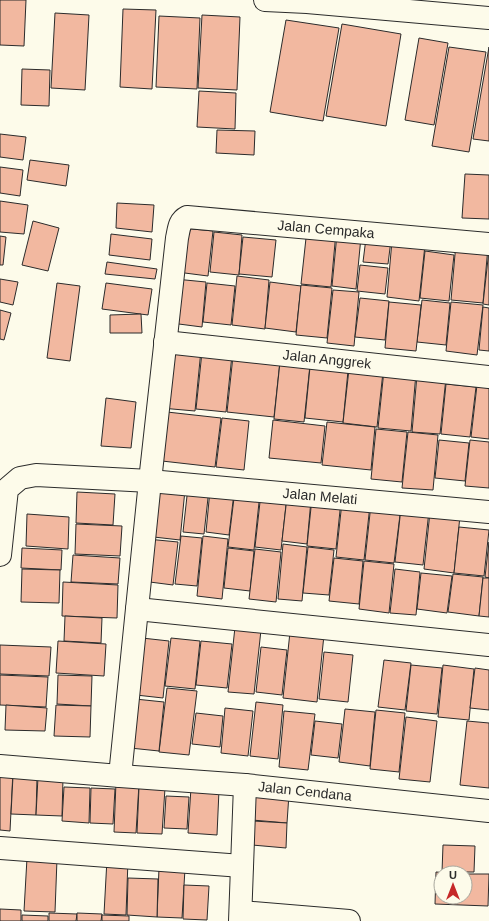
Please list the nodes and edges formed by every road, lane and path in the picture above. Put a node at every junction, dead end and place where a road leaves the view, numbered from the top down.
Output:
1 (265, 0) edge
2 (489, 18) edge
3 (489, 244) edge
4 (165, 342) junction
5 (489, 377) edge
6 (150, 481) junction
7 (489, 512) edge
8 (0, 555) edge
9 (137, 609) junction
10 (489, 644) edge
11 (0, 766) edge
12 (120, 776) junction
13 (245, 785) junction
14 (489, 811) edge
15 (0, 848) edge
16 (242, 866) junction
17 (240, 917) edge
18 (309, 919) edge
19 (349, 921) edge

1 - 2 street
3 - 4 street, Jalan Cempaka
4 - 5 street, Jalan Anggrek
4 - 6 street
6 - 7 street, Jalan Melati
6 - 8 street, Jalan Melati
6 - 9 street
9 - 10 street
9 - 12 street
11 - 12 street, Jalan Cendana
12 - 13 street, Jalan Cendana
13 - 14 street, Jalan Cendana
13 - 16 street
15 - 16 street
16 - 17 street
17 - 18 street
18 - 19 street

